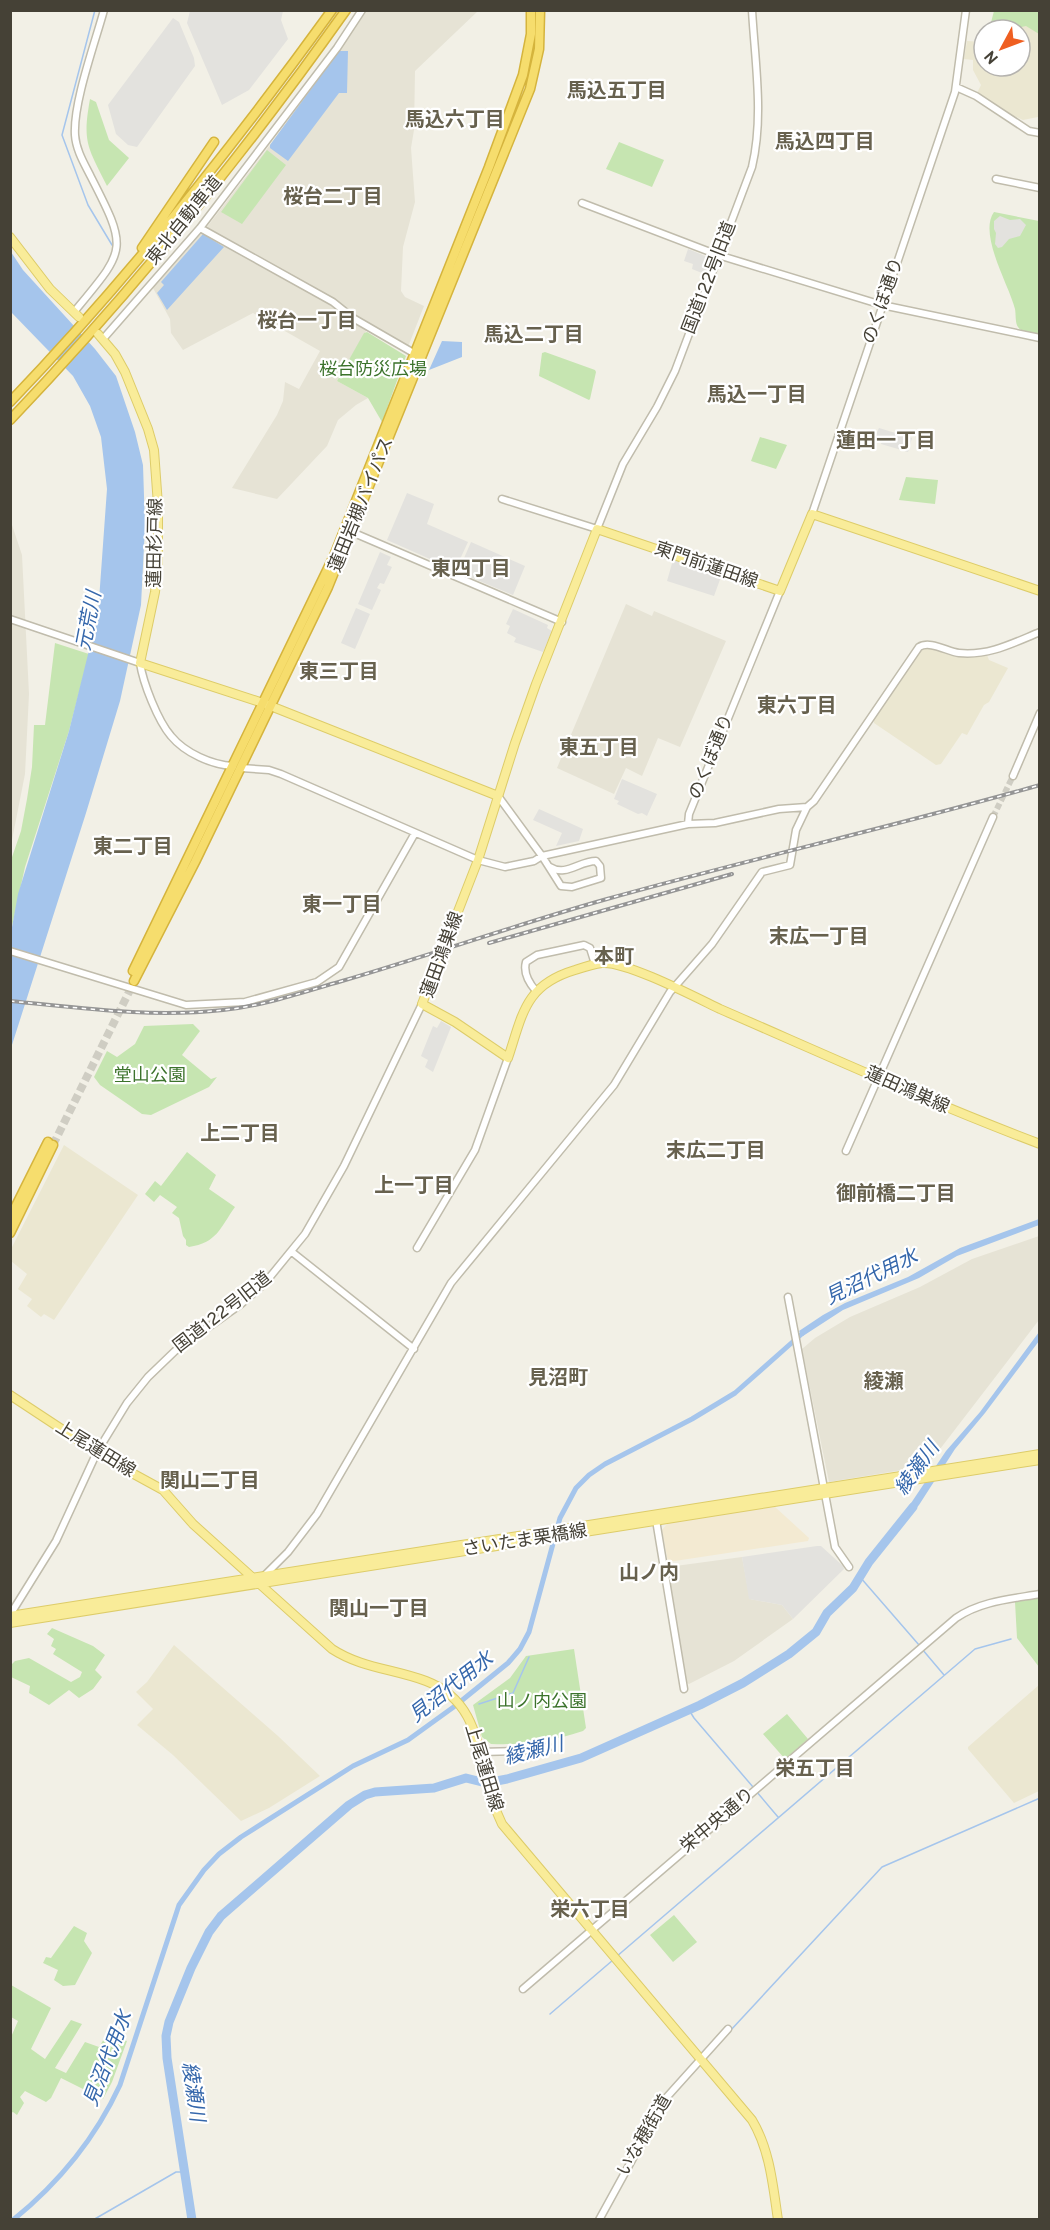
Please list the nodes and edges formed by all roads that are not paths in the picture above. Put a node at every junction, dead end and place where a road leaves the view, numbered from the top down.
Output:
1 (104, 10) edge
2 (332, 10) edge
3 (346, 10) edge
4 (362, 10) edge
5 (531, 10) edge
6 (540, 10) edge
7 (753, 10) edge
8 (966, 10) edge
9 (956, 87) junction
10 (1040, 133) edge
11 (214, 142) dead end
12 (996, 179) dead end
13 (1040, 188) edge
14 (582, 203) dead end
15 (200, 228) junction
16 (10, 237) edge
17 (718, 255) junction
18 (126, 274) junction
19 (882, 305) junction
20 (78, 318) junction
21 (98, 336) junction
22 (1040, 338) edge
23 (417, 355) junction
24 (10, 402) edge
25 (10, 420) edge
26 (502, 499) dead end
27 (812, 514) junction
28 (597, 529) junction
29 (349, 530) junction
30 (780, 591) junction
31 (1040, 591) edge
32 (10, 619) edge
33 (562, 621) junction
34 (1040, 632) edge
35 (137, 662) junction
36 (267, 704) junction
37 (1040, 713) edge
38 (237, 767) junction
39 (1013, 776) tunnel mouth
40 (498, 796) junction
41 (807, 807) junction
42 (993, 817) tunnel mouth
43 (688, 824) junction
44 (415, 833) junction
45 (543, 856) junction
46 (478, 860) junction
47 (550, 867) junction
48 (568, 870) junction
49 (561, 886) junction
50 (10, 951) edge
51 (595, 964) junction
52 (131, 981) tunnel mouth
53 (673, 987) junction
54 (536, 991) junction
55 (422, 1004) junction
56 (508, 1058) junction
57 (878, 1078) junction
58 (1040, 1144) edge
59 (846, 1151) dead end
60 (10, 1218) edge
61 (10, 1233) edge
62 (417, 1248) dead end
63 (292, 1252) junction
64 (788, 1298) dead end
65 (414, 1349) junction
66 (10, 1395) edge
67 (97, 1452) junction
68 (1040, 1454) edge
69 (1040, 1460) edge
70 (945, 1472) junction
71 (825, 1491) junction
72 (656, 1520) junction
73 (565, 1532) junction
74 (549, 1535) junction
75 (849, 1567) dead end
76 (264, 1575) junction
77 (252, 1577) junction
78 (259, 1583) junction
79 (1040, 1594) edge
80 (10, 1615) edge
81 (10, 1623) edge
82 (684, 1689) dead end
83 (549, 1747) dead end
84 (480, 1752) junction
85 (591, 1931) junction
86 (523, 1989) dead end
87 (728, 2029) dead end
88 (701, 2060) junction
89 (599, 2220) edge
90 (778, 2220) edge

1 - 20 street
2 - 18 highway, 東北自動車道
3 - 21 highway, 東北自動車道
4 - 15 street
5 - 23 highway, 蓮田岩槻バイパス
6 - 23 highway, 蓮田岩槻バイパス
7 - 17 street, 国道122号旧道
8 - 9 street, のくぼ通り
9 - 10 street
9 - 19 street, のくぼ通り
11 - 18 highway
12 - 13 street
14 - 17 street
15 - 21 street
15 - 23 street
16 - 20 main road
17 - 19 street
17 - 28 street, 国道122号旧道
18 - 20 highway, 東北自動車道
19 - 22 street
19 - 27 street, のくぼ通り
20 - 24 highway, 東北自動車道
21 - 25 highway, 東北自動車道
21 - 35 main road, 蓮田杉戸線
23 - 29 highway, 蓮田岩槻バイパス
26 - 28 street
27 - 30 main road, 東門前蓮田線
27 - 31 main road
28 - 30 main road, 東門前蓮田線
28 - 33 main road
29 - 33 street
29 - 36 highway, 蓮田岩槻バイパス
30 - 43 street, のくぼ通り
32 - 35 street
33 - 40 main road
34 - 41 street
35 - 36 main road
35 - 38 street
36 - 38 highway, 蓮田岩槻バイパス
36 - 40 main road
37 - 39 street
38 - 44 street
38 - 52 highway, 蓮田岩槻バイパス
40 - 45 street
40 - 46 main road, 蓮田鴻巣線
41 - 43 street
41 - 53 street
42 - 57 street
43 - 45 street
44 - 46 street
44 - 50 street
45 - 46 street
45 - 47 street
46 - 55 main road, 蓮田鴻巣線
47 - 48 street
47 - 49 street
48 - 49 street
48 - 49 street
51 - 53 main road, 蓮田鴻巣線
51 - 54 main road, 蓮田鴻巣線
51 - 54 street
53 - 57 main road, 蓮田鴻巣線
53 - 65 street
54 - 56 main road, 蓮田鴻巣線
55 - 56 main road, 蓮田鴻巣線
55 - 63 street, 国道122号旧道
56 - 62 street
57 - 58 main road, 蓮田鴻巣線
57 - 59 street
60 - 61 highway
63 - 65 street
63 - 67 street, 国道122号旧道
64 - 71 street
65 - 76 street
66 - 67 main road, 上尾蓮田線
67 - 77 main road, 上尾蓮田線
67 - 80 street, 国道122号旧道
68 - 70 main road, さいたま栗橋線
69 - 70 main road, さいたま栗橋線
70 - 71 main road, さいたま栗橋線
71 - 72 main road, さいたま栗橋線
71 - 73 main road, さいたま栗橋線
71 - 75 street
72 - 73 main road, さいたま栗橋線
72 - 82 street
73 - 74 main road, さいたま栗橋線
74 - 76 main road, さいたま栗橋線
74 - 78 main road, さいたま栗橋線
76 - 77 main road, さいたま栗橋線
76 - 78 street
77 - 78 main road, 上尾蓮田線
77 - 80 main road, さいたま栗橋線
78 - 81 main road, さいたま栗橋線
78 - 84 main road, 上尾蓮田線
79 - 85 street, 栄中央通り
83 - 84 street
84 - 85 main road, 上尾蓮田線
85 - 86 street, 栄中央通り
85 - 88 main road, 上尾蓮田線
87 - 88 street, いな穂街道
88 - 89 street, いな穂街道
88 - 90 main road, 上尾蓮田線

